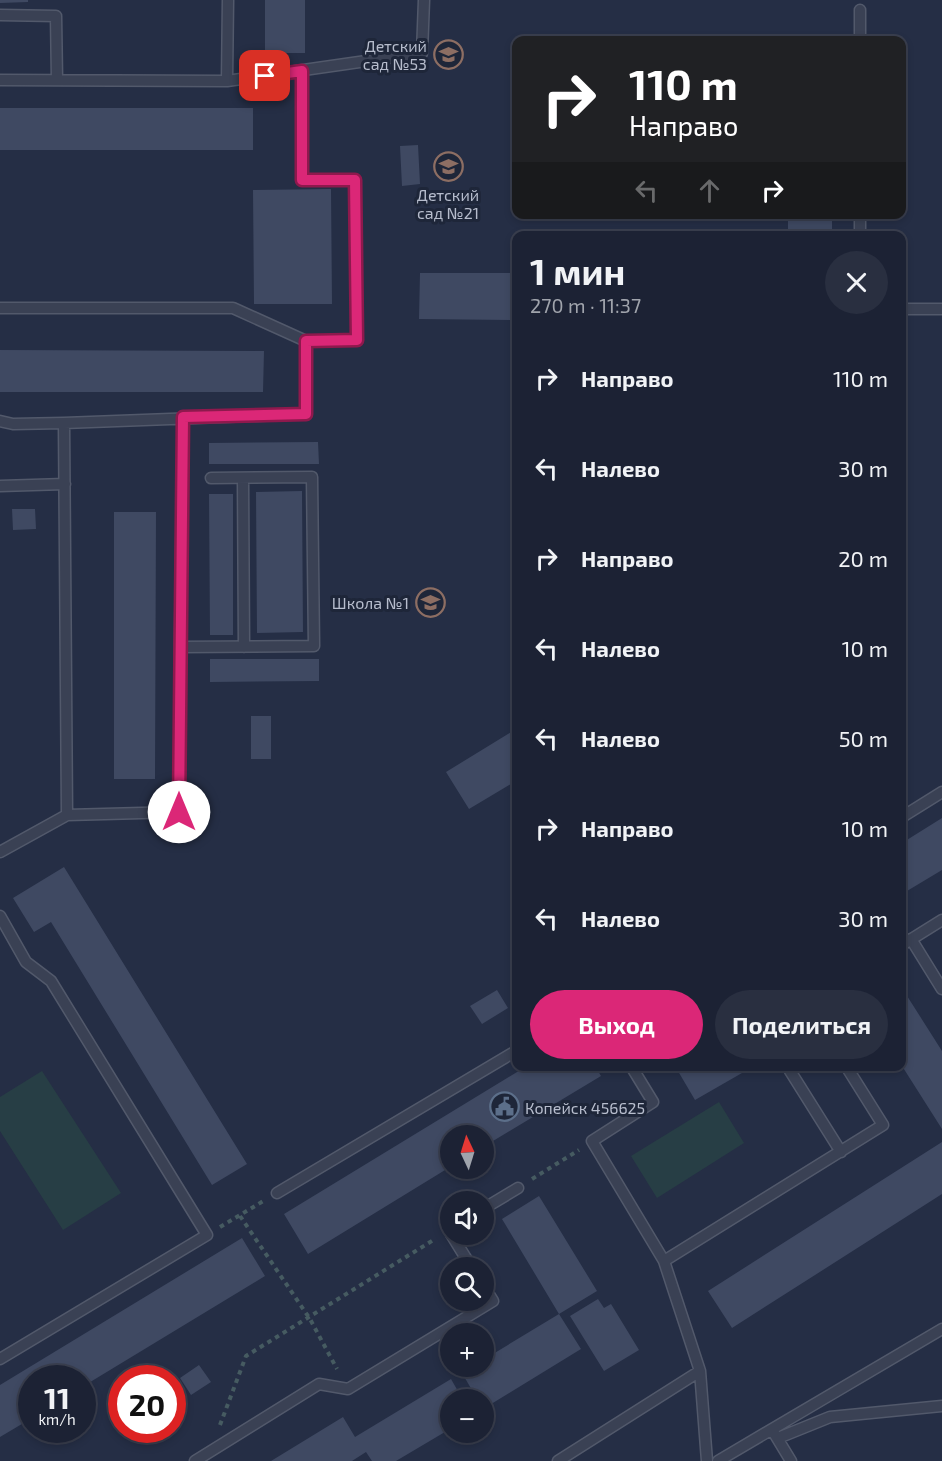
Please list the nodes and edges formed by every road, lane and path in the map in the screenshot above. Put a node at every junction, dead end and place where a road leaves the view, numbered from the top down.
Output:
1 (228, 0) edge
2 (424, 0) edge
3 (860, 10) dead end
4 (0, 15) edge
5 (860, 36) edge
6 (302, 71) junction
7 (0, 80) edge
8 (57, 80) junction
9 (228, 81) junction
10 (0, 308) edge
11 (906, 309) edge
12 (942, 309) edge
13 (306, 341) junction
14 (183, 417) junction
15 (0, 421) edge
16 (64, 423) junction
17 (211, 478) dead end
18 (243, 478) junction
19 (65, 484) junction
20 (0, 486) edge
21 (180, 647) junction
22 (244, 647) junction
23 (942, 792) edge
24 (906, 814) edge
25 (67, 815) junction
26 (0, 852) edge
27 (0, 916) edge
28 (942, 921) edge
29 (906, 942) edge
30 (942, 989) edge
31 (512, 1053) edge
32 (634, 1071) edge
33 (790, 1071) edge
34 (849, 1071) edge
35 (592, 1142) junction
36 (841, 1152) junction
37 (518, 1188) joint
38 (277, 1193) joint
39 (494, 1202) edge
40 (240, 1216) junction
41 (207, 1235) junction
42 (440, 1238) edge
43 (664, 1261) junction
44 (477, 1311) edge
45 (310, 1319) junction
46 (942, 1329) edge
47 (0, 1359) edge
48 (700, 1371) junction
49 (348, 1389) junction
50 (942, 1406) edge
51 (775, 1433) junction
52 (210, 1452) junction
53 (195, 1461) edge
54 (558, 1461) edge
55 (707, 1461) edge
56 (718, 1461) edge
57 (791, 1461) edge

1 - 9 lane
2 - 6 lane
3 - 5 lane
4 - 8 lane
6 - 9 lane
6 - 13 lane
7 - 8 lane
8 - 9 lane
10 - 13 lane
11 - 12 lane
13 - 14 lane
14 - 16 lane
14 - 21 lane
15 - 16 lane
16 - 19 lane
17 - 18 lane
18 - 22 lane
18 - 22 lane
19 - 20 lane
19 - 25 lane
21 - 22 lane
21 - 25 lane
23 - 24 lane
25 - 26 lane
27 - 41 lane
28 - 29 lane
29 - 30 lane
31 - 38 lane
32 - 35 lane
33 - 36 lane
34 - 36 lane
35 - 37 path
35 - 43 lane
36 - 43 lane
37 - 39 lane
38 - 40 path
40 - 41 path
40 - 45 path
41 - 47 lane
42 - 45 path
43 - 48 lane
44 - 49 lane
45 - 49 path
45 - 52 path
46 - 51 lane
48 - 54 lane
48 - 55 lane
49 - 52 lane
50 - 51 lane
51 - 56 lane
51 - 57 lane
52 - 53 lane

